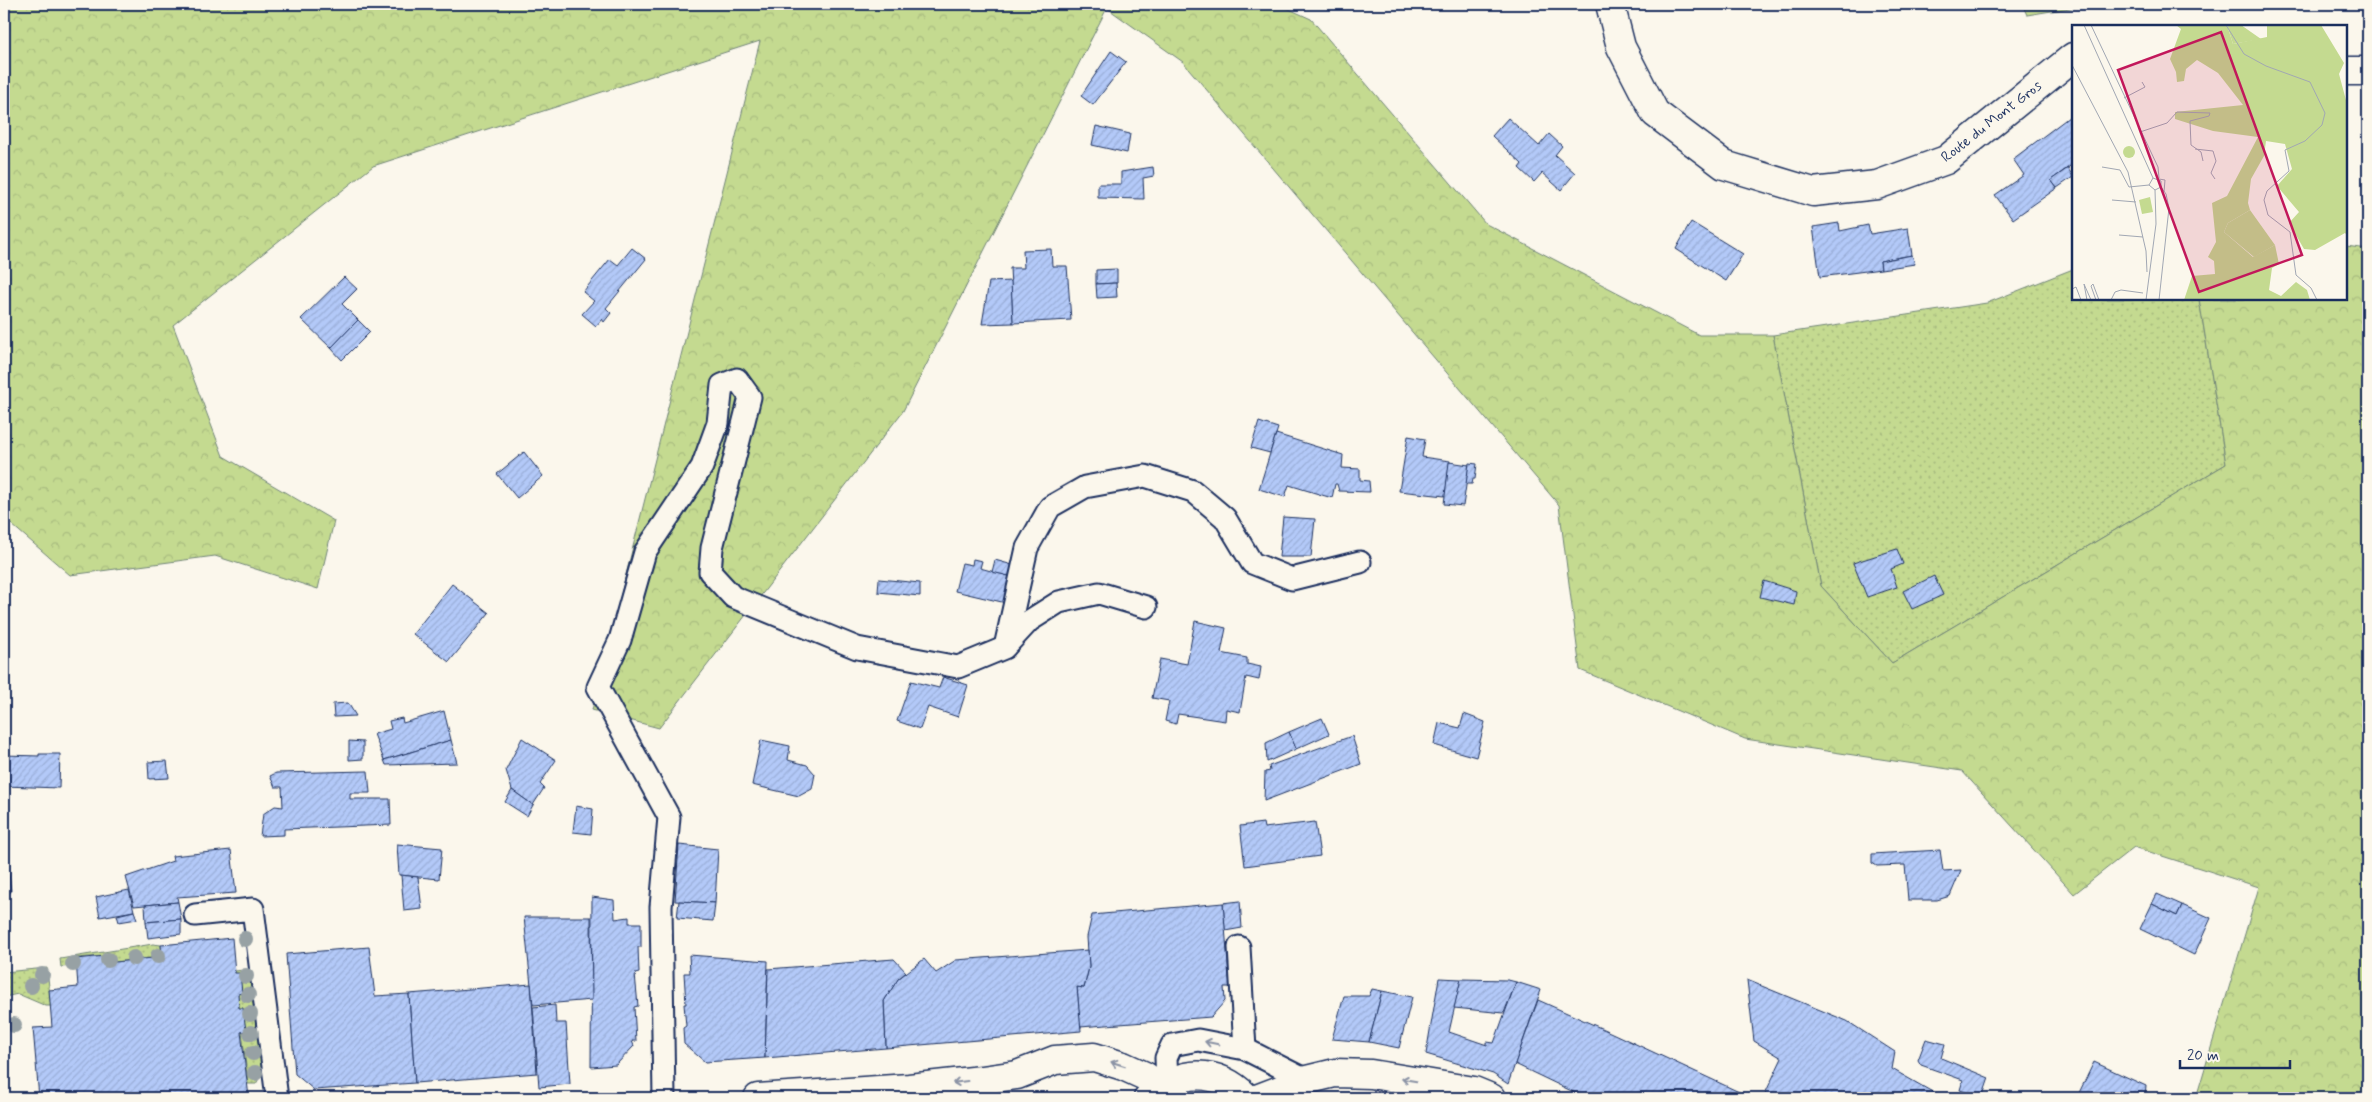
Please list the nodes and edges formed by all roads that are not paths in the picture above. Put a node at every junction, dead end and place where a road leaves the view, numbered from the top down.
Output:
1 (1610, 4) edge
2 (2072, 58) edge
3 (2347, 71) edge
4 (2368, 72) edge
5 (1360, 562) dead end
6 (1146, 607) dead end
7 (1004, 648) junction
8 (195, 915) dead end
9 (1239, 947) dead end
10 (1245, 1050) junction
11 (1306, 1080) junction
12 (1159, 1090) edge
13 (277, 1098) edge
14 (664, 1098) edge
15 (758, 1098) edge
16 (1247, 1098) edge
17 (1258, 1098) edge
18 (1491, 1098) edge

1 - 2 street, Route du Mont Gros
3 - 4 street
5 - 7 lane
6 - 7 lane
7 - 14 lane
8 - 13 lane
9 - 10 lane
10 - 11 lane
10 -> 12 lane
11 - 17 street
18 -> 11 street
12 -> 15 street
12 - 16 street

